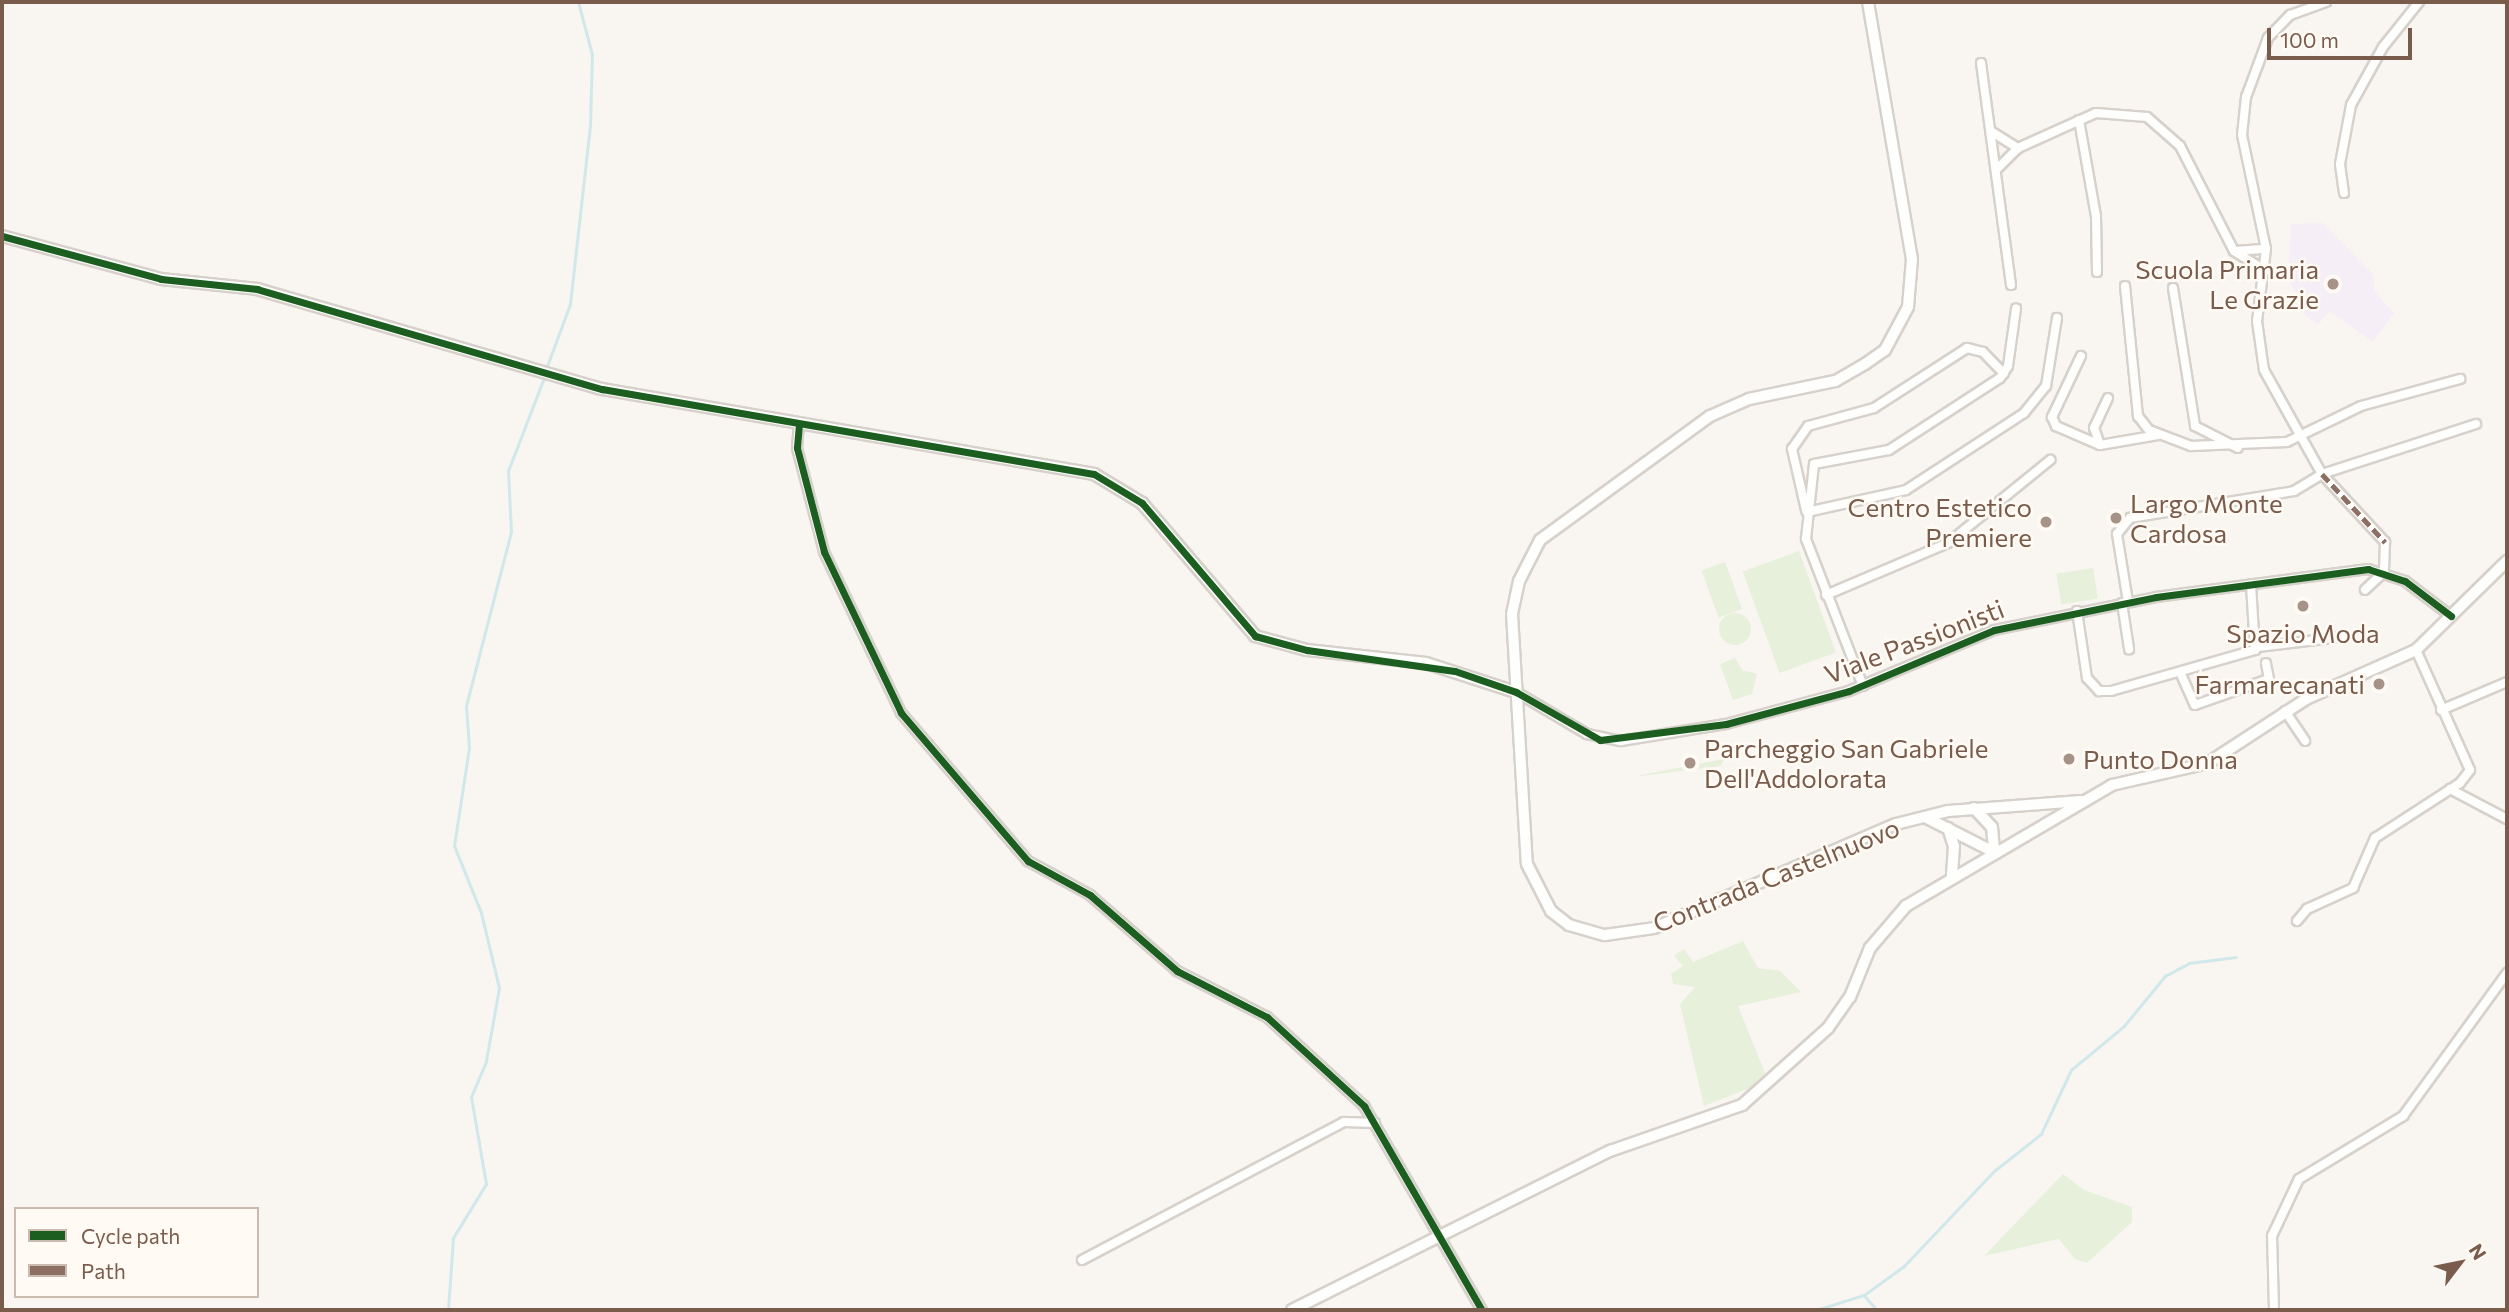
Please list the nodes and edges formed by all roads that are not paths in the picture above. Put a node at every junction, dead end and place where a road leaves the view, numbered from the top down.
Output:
1 (1868, 2) edge
2 (2326, 2) edge
3 (2419, 2) edge
4 (1981, 64) dead end
5 (2079, 120) junction
6 (1992, 132) junction
7 (2018, 148) junction
8 (1998, 168) junction
9 (2344, 192) dead end
10 (2, 236) edge
11 (2266, 249) junction
12 (2234, 251) junction
13 (2266, 271) junction
14 (2097, 272) dead end
15 (2011, 285) dead end
16 (2125, 286) dead end
17 (2173, 288) dead end
18 (2016, 309) dead end
19 (2057, 318) dead end
20 (2081, 356) dead end
21 (2004, 373) junction
22 (2460, 379) dead end
23 (2108, 398) dead end
24 (799, 424) junction
25 (2476, 424) dead end
26 (2161, 435) junction
27 (2300, 438) junction
28 (2100, 445) junction
29 (2238, 448) junction
30 (2050, 460) dead end
31 (2322, 474) junction
32 (1807, 512) junction
33 (2507, 561) edge
34 (2384, 572) junction
35 (2251, 584) junction
36 (2365, 590) dead end
37 (1826, 595) junction
38 (2125, 602) junction
39 (2077, 611) junction
40 (2451, 616) junction
41 (2341, 637) dead end
42 (2258, 647) junction
43 (2129, 649) dead end
44 (2416, 650) junction
45 (2266, 663) dead end
46 (2180, 672) junction
47 (2507, 682) edge
48 (1863, 686) junction
49 (1516, 692) junction
50 (2441, 710) junction
51 (2285, 711) junction
52 (2305, 741) dead end
53 (2450, 789) junction
54 (2081, 801) junction
55 (1974, 808) junction
56 (1925, 817) junction
57 (2507, 819) edge
58 (1948, 828) junction
59 (1994, 852) junction
60 (1951, 877) junction
61 (2297, 921) dead end
62 (2507, 973) edge
63 (1375, 1123) junction
64 (1439, 1237) junction
65 (1082, 1260) dead end
66 (1292, 1310) edge
67 (1482, 1310) edge
68 (2274, 1310) edge

1 - 49 main road, Contrada Castelnuovo
2 - 11 street
3 - 9 street
4 - 6 street
5 - 7 street
5 - 12 street
5 - 14 street
6 - 7 street
6 - 8 street
7 - 8 street
8 - 15 street
10 - 24 main road
11 - 12 street
11 - 13 street
12 - 13 street
13 - 27 street
16 - 26 street
17 - 29 street
18 - 21 street
19 - 32 street
20 - 28 street
21 - 32 street
21 - 32 street
22 - 27 street
23 - 28 street
24 - 49 main road
24 - 63 street
25 - 31 street
26 - 28 street
26 - 29 street
27 - 29 street
27 - 31 street
30 - 37 street
31 - 34 street
31 - 38 street
32 - 37 street
33 - 40 main road
34 - 35 street, Viale Passionisti
34 - 36 street
34 - 40 street
35 - 38 street, Viale Passionisti
35 - 42 street
37 - 48 street
38 - 39 street, Viale Passionisti
38 - 43 street
39 - 46 street
39 - 48 street, Viale Passionisti
40 - 44 main road
41 - 42 street
42 - 46 street
44 - 50 street
44 - 51 main road
45 - 46 street
47 - 50 street
48 - 49 street, Viale Passionisti
49 - 56 main road, Contrada Castelnuovo
50 - 53 street
51 - 52 street
51 - 54 main road
53 - 57 street
53 - 61 street
54 - 55 main road, Contrada Castelnuovo
54 - 59 main road
55 - 56 main road, Contrada Castelnuovo
55 - 59 main road
56 - 58 main road, Contrada Castelnuovo
58 - 59 main road, Contrada Castelnuovo
58 - 60 main road
59 - 60 main road
60 - 64 main road
62 - 68 street
63 - 64 street
63 - 65 street
64 - 66 main road
64 - 67 street

